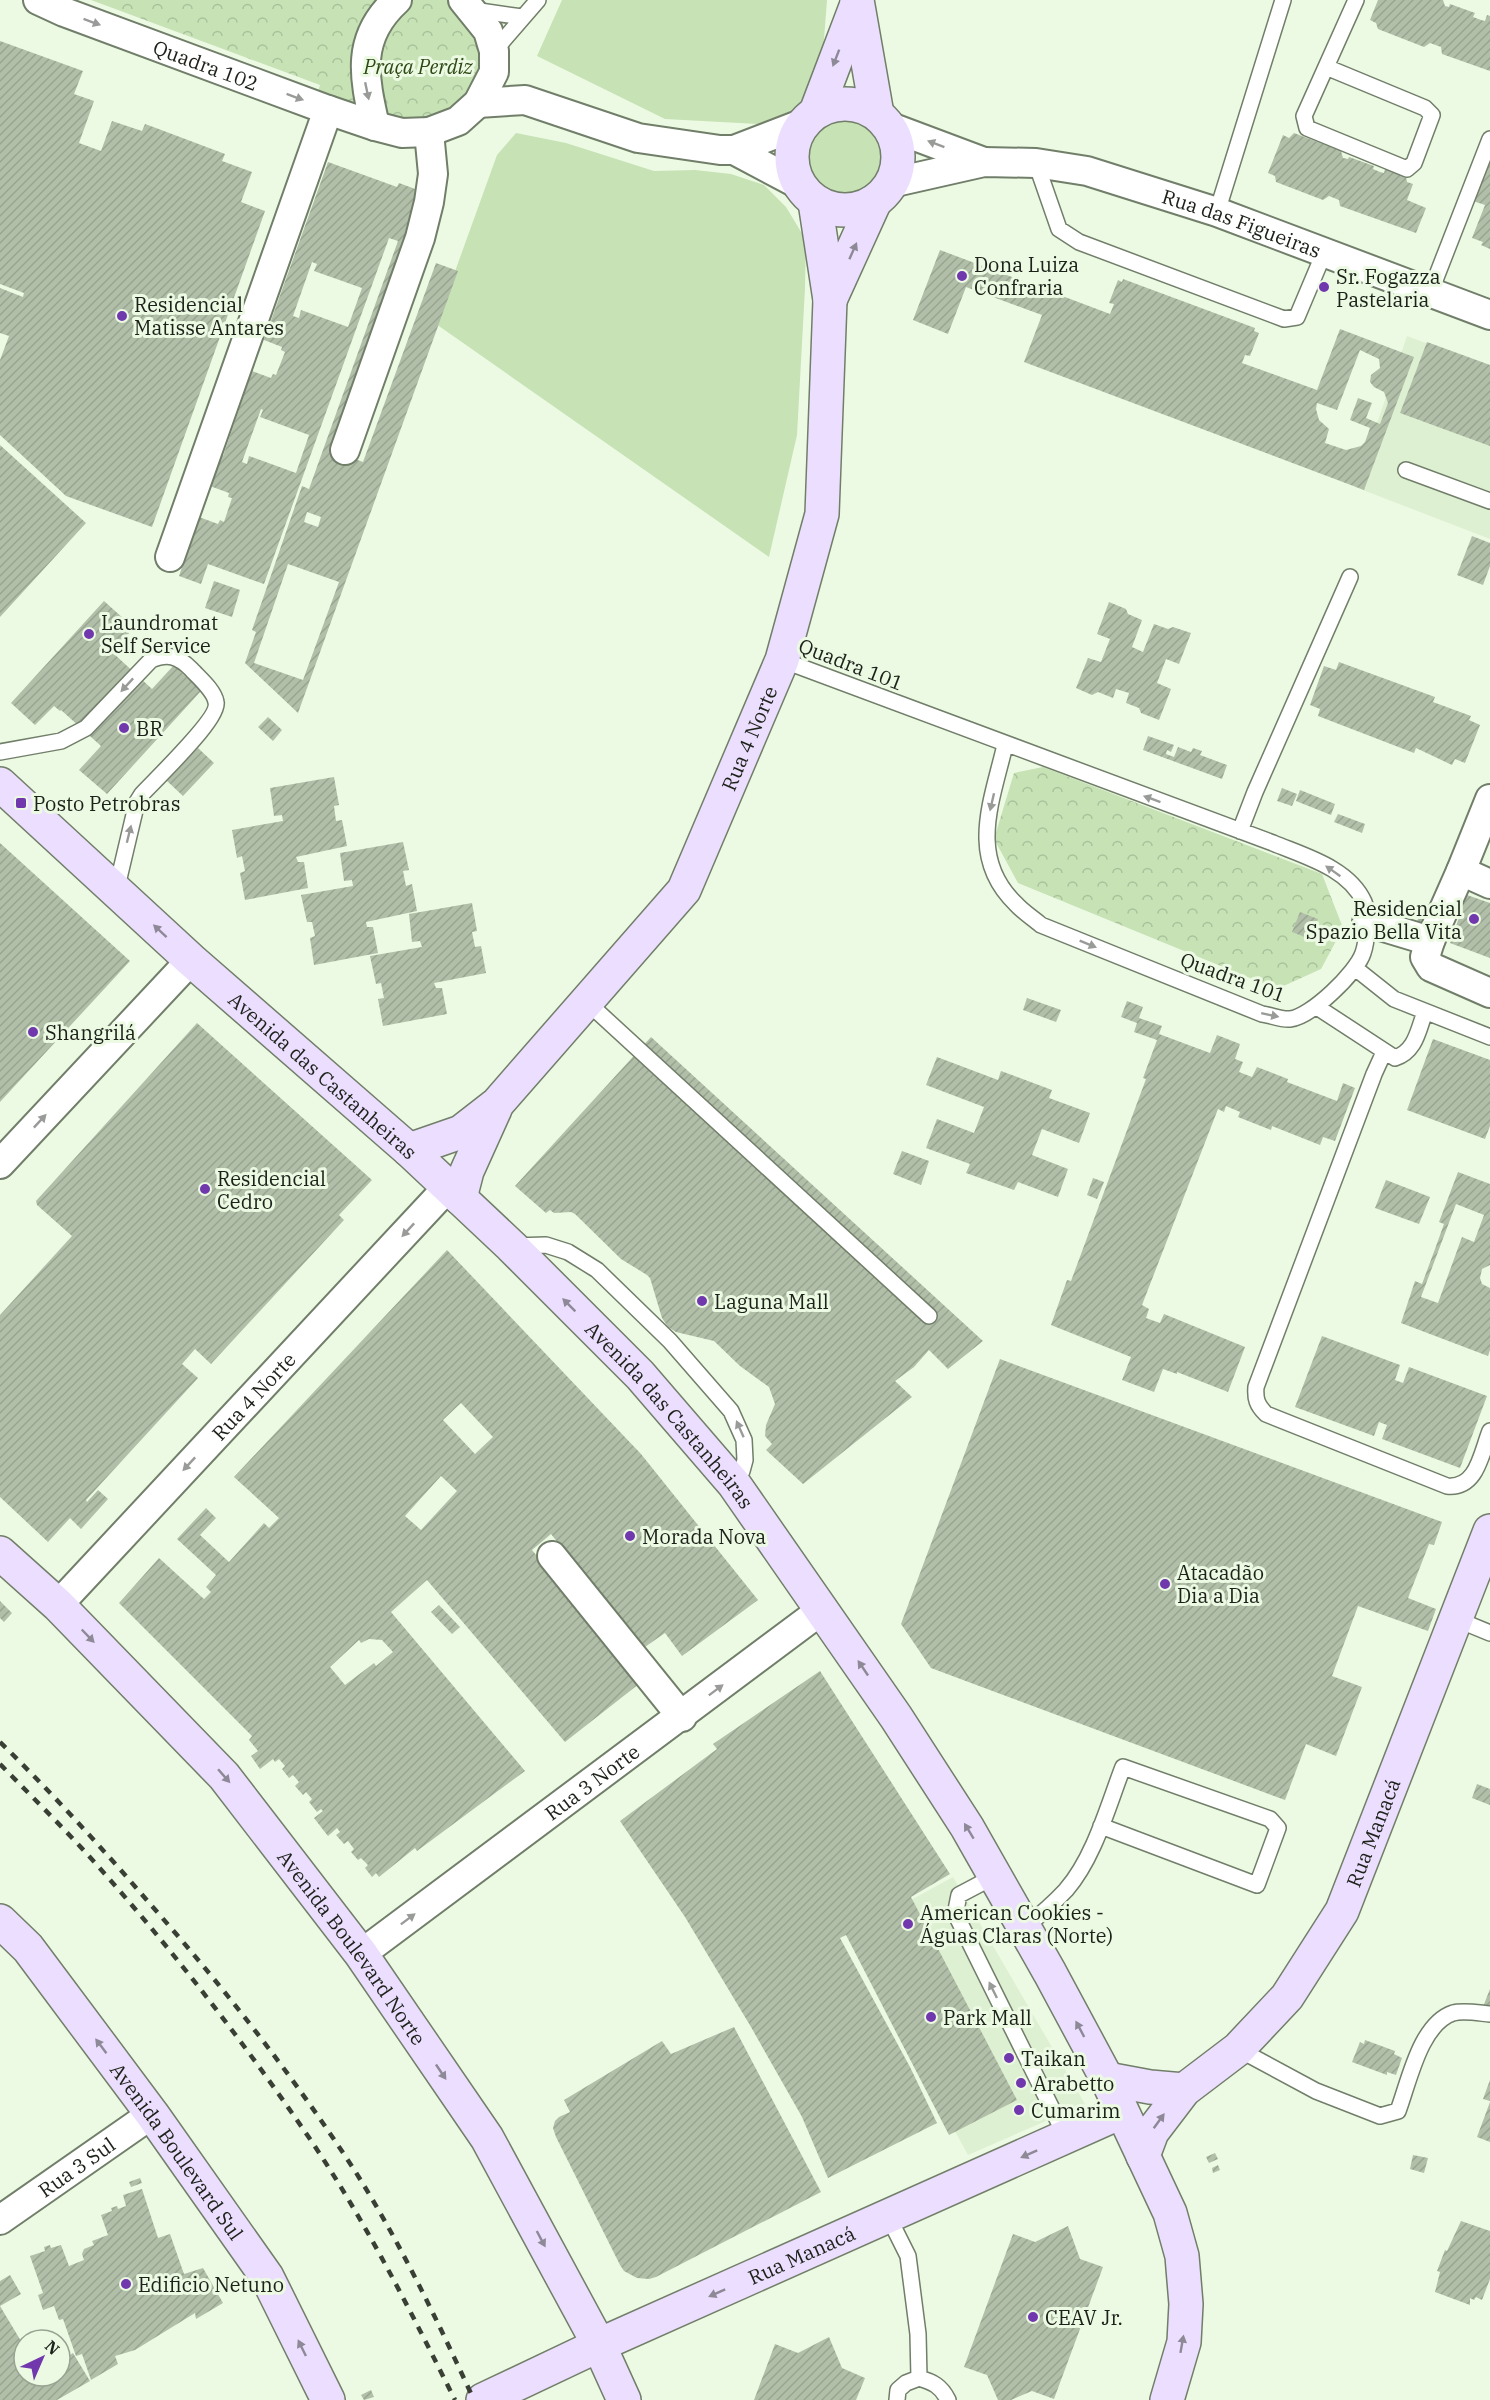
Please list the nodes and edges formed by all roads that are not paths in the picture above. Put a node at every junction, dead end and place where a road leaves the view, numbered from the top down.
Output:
1 (38, 0) edge
2 (397, 0) edge
3 (538, 0) edge
4 (1283, 0) edge
5 (1356, 0) edge
6 (857, 2) edge
7 (468, 5) edge
8 (522, 17) junction
9 (494, 62) junction
10 (1326, 67) junction
11 (525, 100) junction
12 (477, 103) junction
13 (328, 110) junction
14 (810, 118) junction
15 (883, 120) junction
16 (375, 126) junction
17 (429, 132) junction
18 (1490, 139) edge
19 (734, 150) junction
20 (984, 162) junction
21 (1036, 163) junction
22 (883, 192) junction
23 (808, 193) junction
24 (1217, 212) junction
25 (1324, 253) junction
26 (1430, 292) junction
27 (830, 300) junction
28 (1490, 315) edge
29 (345, 450) dead end
30 (1406, 470) dead end
31 (1490, 501) edge
32 (170, 557) dead end
33 (1350, 577) dead end
34 (782, 660) junction
35 (1005, 745) junction
36 (0, 752) edge
37 (0, 784) edge
38 (1490, 798) edge
39 (1240, 831) junction
40 (1461, 871) junction
41 (1490, 884) edge
42 (116, 891) junction
43 (1366, 922) junction
44 (1430, 940) junction
45 (191, 960) junction
46 (1355, 968) junction
47 (1490, 993) edge
48 (587, 1002) junction
49 (1317, 1007) junction
50 (1425, 1012) junction
51 (1490, 1037) edge
52 (1384, 1052) junction
53 (497, 1104) junction
54 (409, 1150) junction
55 (0, 1164) edge
56 (454, 1192) junction
57 (511, 1246) junction
58 (929, 1316) dead end
59 (1490, 1431) edge
60 (734, 1484) junction
61 (1490, 1531) edge
62 (0, 1553) edge
63 (552, 1556) dead end
64 (58, 1605) junction
65 (823, 1609) junction
66 (1456, 1619) junction
67 (1490, 1633) edge
68 (682, 1717) junction
69 (1101, 1826) junction
70 (996, 1876) junction
71 (0, 1921) edge
72 (1024, 1928) junction
73 (361, 1954) junction
74 (1490, 2013) edge
75 (1238, 2049) junction
76 (1107, 2079) junction
77 (1184, 2090) junction
78 (1121, 2112) junction
79 (152, 2114) junction
80 (1066, 2137) junction
81 (1143, 2156) junction
82 (889, 2218) junction
83 (0, 2220) edge
84 (599, 2345) junction
85 (919, 2378) junction
86 (328, 2400) edge
87 (483, 2400) edge
88 (624, 2400) edge
89 (897, 2400) edge
90 (948, 2400) edge
91 (1167, 2400) edge

1 -> 13 street, Quadra 102
2 -> 16 street
3 - 8 lane
4 - 24 lane
5 - 10 lane
6 -> 14 street
6 - 15 street
7 - 8 lane
7 - 9 street
8 - 9 lane
9 - 11 street
9 - 12 street, Quadra 102
10 - 10 lane
11 - 12 street
11 - 19 street
12 - 17 street, Quadra 102
13 - 16 street, Quadra 102
13 - 32 street
14 - 15 street
14 - 19 street
14 - 23 street
20 -> 15 street, Rua das Figueiras
15 - 22 street
16 - 17 street, Quadra 102
17 - 29 street
18 - 26 lane
19 - 23 street
20 - 21 street, Rua das Figueiras
20 - 22 street, Rua das Figueiras
21 - 24 street, Rua das Figueiras
21 - 25 lane
22 - 23 street
27 -> 22 street, Rua 4 Norte
23 - 27 street, Rua 4 Norte
24 - 25 street, Rua das Figueiras
25 - 26 street, Rua das Figueiras
26 - 28 street, Rua das Figueiras
27 - 34 street, Rua 4 Norte
30 - 31 lane
33 - 39 lane
34 - 35 lane, Quadra 101
34 - 48 street, Rua 4 Norte
39 -> 35 lane, Quadra 101
35 -> 49 lane, Quadra 101
42 -> 36 lane
37 - 42 street, Avenida das Castanheiras
38 - 40 street
43 -> 39 lane, Quadra 101
40 - 41 street
40 - 44 street
45 -> 42 street, Avenida das Castanheiras
43 - 44 street
43 - 46 lane, Quadra 101
44 - 47 street
45 - 54 street, Avenida das Castanheiras
55 -> 45 street
46 - 49 lane, Quadra 101
46 - 50 lane
48 - 53 street, Rua 4 Norte
48 - 58 lane
49 - 52 lane
50 - 51 lane
50 - 52 lane
52 - 59 lane
53 - 54 street, Rua 4 Norte
53 - 56 street, Rua 4 Norte
54 - 56 street, Avenida das Castanheiras
56 - 57 street, Avenida das Castanheiras
56 -> 64 street, Rua 4 Norte
60 -> 57 street, Avenida das Castanheiras
60 -> 57 lane
60 - 65 street, Avenida das Castanheiras
61 - 66 street, Rua Manacá
62 - 64 street, Avenida Boulevard Norte
63 - 68 street
64 -> 73 street, Avenida Boulevard Norte
68 -> 65 street, Rua 3 Norte
70 -> 65 street, Avenida das Castanheiras
66 - 67 lane
66 - 75 street, Rua Manacá
73 -> 68 street, Rua 3 Norte
69 - 69 lane
69 - 72 lane
70 - 72 street, Avenida das Castanheiras
80 -> 70 lane
79 -> 71 street, Avenida Boulevard Sul
76 -> 72 street, Avenida das Castanheiras
73 -> 84 street, Avenida Boulevard Norte
74 - 75 lane
75 - 77 street, Rua Manacá
76 - 77 street
76 - 78 street, Avenida das Castanheiras
81 -> 77 street, Rua Manacá
78 - 80 street, Rua Manacá
78 - 81 street, Avenida das Castanheiras
79 - 83 street, Rua 3 Sul
86 -> 79 street, Avenida Boulevard Sul
80 -> 82 street, Rua Manacá
91 -> 81 street, Avenida das Castanheiras
82 -> 84 street, Rua Manacá
82 - 85 lane
84 - 87 street, Rua Manacá
84 - 88 street, Avenida Boulevard Norte
85 - 89 lane
85 - 90 lane

